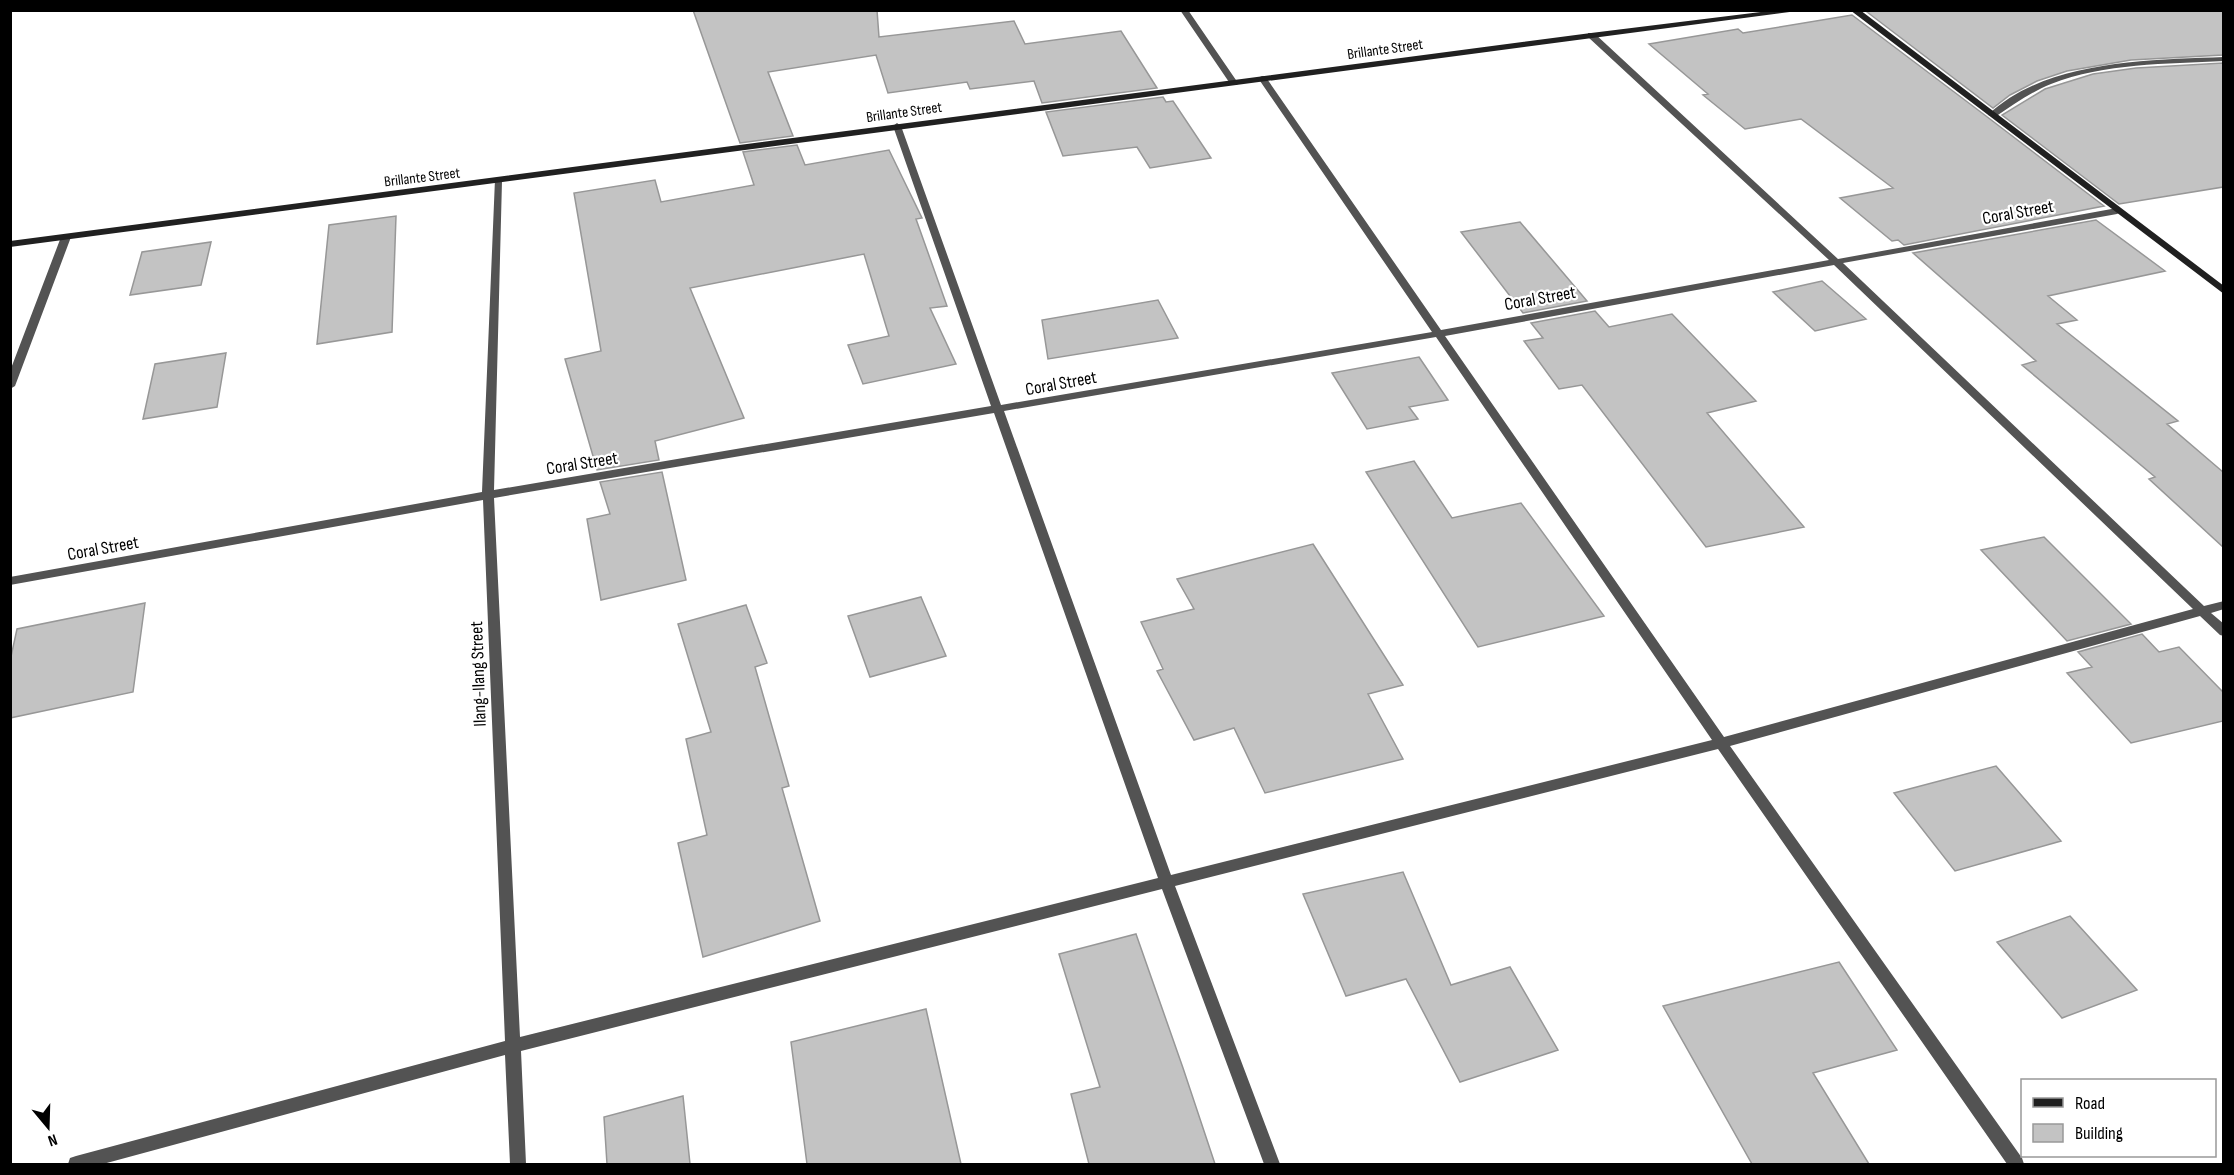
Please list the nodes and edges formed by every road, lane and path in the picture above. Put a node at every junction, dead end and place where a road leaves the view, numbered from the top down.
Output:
1 (1184, 10) edge
2 (1801, 10) edge
3 (1854, 10) edge
4 (1591, 35) junction
5 (2223, 59) edge
6 (1262, 78) junction
7 (1234, 83) junction
8 (1992, 115) junction
9 (897, 126) junction
10 (498, 181) junction
11 (2117, 211) junction
12 (66, 237) junction
13 (10, 244) edge
14 (1836, 262) junction
15 (2223, 291) edge
16 (1437, 334) junction
17 (10, 386) edge
18 (997, 411) junction
19 (488, 495) junction
20 (10, 581) edge
21 (2223, 606) edge
22 (2201, 611) junction
23 (2223, 632) edge
24 (1721, 743) junction
25 (1166, 882) junction
26 (511, 1046) junction
27 (76, 1164) edge
28 (518, 1164) edge
29 (1272, 1164) edge
30 (2016, 1164) edge

1 - 7 street
2 - 4 street, Brillante Street
3 - 8 street
4 - 6 street, Brillante Street
4 - 14 street
5 - 8 street
6 - 7 street, Brillante Street
6 - 16 street
7 - 9 street, Brillante Street
8 - 11 street
9 - 10 street, Brillante Street
9 - 18 street
10 - 12 street, Brillante Street
10 - 19 street, Ilang-Ilang Street
11 - 14 street, Coral Street
11 - 15 street
12 - 13 street, Brillante Street
12 - 17 street
14 - 16 street, Coral Street
14 - 22 street
16 - 18 street, Coral Street
16 - 24 street
18 - 19 street, Coral Street
18 - 25 street
19 - 20 street, Coral Street
19 - 26 street, Ilang-Ilang Street
21 - 22 street
22 - 23 street
22 - 24 street
24 - 25 street
24 - 30 street
25 - 26 street
25 - 29 street
26 - 27 street
26 - 28 street, Ilang-Ilang Street

